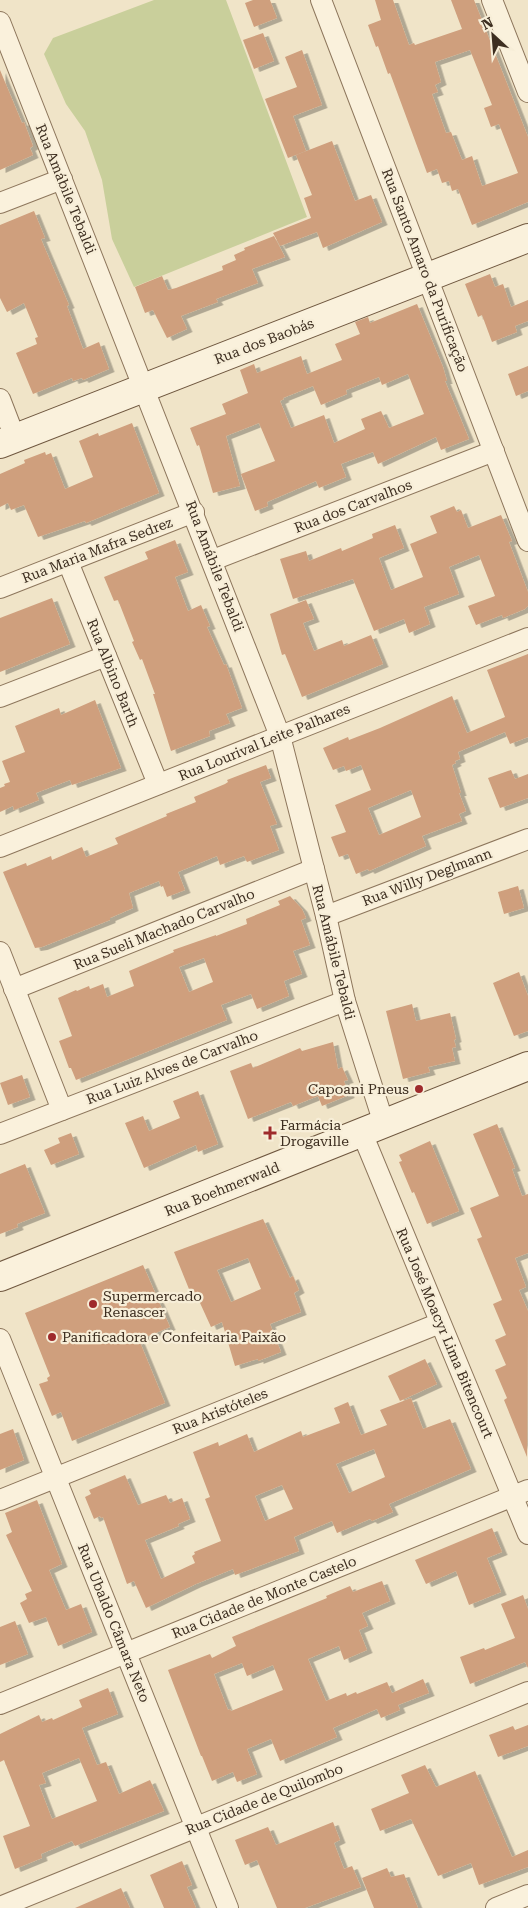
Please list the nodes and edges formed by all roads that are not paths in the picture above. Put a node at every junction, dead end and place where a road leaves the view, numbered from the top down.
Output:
1 (321, 0) edge
2 (492, 0) edge
3 (0, 22) edge
4 (4, 47) edge
5 (528, 92) edge
6 (62, 180) junction
7 (0, 204) edge
8 (528, 238) edge
9 (427, 277) junction
10 (145, 387) junction
11 (0, 399) edge
12 (8, 441) edge
13 (494, 451) junction
14 (194, 512) junction
15 (528, 541) edge
16 (213, 560) junction
17 (68, 562) junction
18 (0, 588) edge
19 (528, 638) edge
20 (106, 656) junction
21 (0, 697) edge
22 (280, 736) junction
23 (158, 784) junction
24 (528, 838) edge
25 (0, 846) edge
26 (314, 868) junction
27 (326, 916) junction
28 (0, 952) edge
29 (14, 989) junction
30 (345, 1001) junction
31 (528, 1066) edge
32 (62, 1110) junction
33 (373, 1128) junction
34 (0, 1134) edge
35 (0, 1278) edge
36 (440, 1323) junction
37 (0, 1339) edge
38 (56, 1477) junction
39 (520, 1493) edge
40 (0, 1500) edge
41 (528, 1534) edge
42 (126, 1652) junction
43 (528, 1692) edge
44 (0, 1704) edge
45 (196, 1827) junction
46 (528, 1895) edge
47 (0, 1907) edge
48 (228, 1908) edge
49 (496, 1908) edge

1 - 9 street, Rua Santo Amaro da Purificação
2 - 5 street
3 - 4 street, Rua Amábile Tebaldi
4 - 6 street, Rua Amábile Tebaldi
6 - 7 street
6 - 10 street, Rua Amábile Tebaldi
8 - 9 street, Rua dos Baobás
9 - 10 street, Rua dos Baobás
9 - 13 street, Rua Santo Amaro da Purificação
10 - 12 street, Rua dos Baobás
10 - 14 street, Rua Amábile Tebaldi
11 - 12 street
13 - 15 street, Rua Santo Amaro da Purificação
13 - 16 street, Rua dos Carvalhos
14 - 16 street, Rua Amábile Tebaldi
14 - 17 street, Rua Maria Mafra Sedrez
16 - 22 street, Rua Amábile Tebaldi
17 - 18 street, Rua Maria Mafra Sedrez
17 - 20 street, Rua Albino Barth
19 - 22 street, Rua Lourival Leite Palhares
20 - 21 street
20 - 23 street, Rua Albino Barth
22 - 23 street, Rua Lourival Leite Palhares
22 - 26 street, Rua Amábile Tebaldi
23 - 25 street, Rua Lourival Leite Palhares
24 - 27 street, Rua Willy Deglmann
26 - 27 street, Rua Amábile Tebaldi
26 - 29 street, Rua Sueli Machado Carvalho
27 - 30 street, Rua Amábile Tebaldi
28 - 29 street
29 - 32 street
30 - 32 street, Rua Luiz Alves de Carvalho
30 - 33 street, Rua Amábile Tebaldi
31 - 33 street, Rua Boehmerwald
32 - 34 street, Rua Luiz Alves de Carvalho
33 - 35 street, Rua Boehmerwald
33 - 36 street, Rua José Moacyr Lima Bitencourt
36 - 38 street, Rua Aristóteles
36 - 39 street, Rua José Moacyr Lima Bitencourt
37 - 38 street, Rua Ubaldo Câmara Neto
38 - 40 street, Rua Aristóteles
38 - 42 street, Rua Ubaldo Câmara Neto
39 - 41 street, Rua José Moacyr Lima Bitencourt
39 - 42 street, Rua Cidade de Monte Castelo
42 - 44 street, Rua Cidade de Monte Castelo
42 - 45 street, Rua Ubaldo Câmara Neto
43 - 45 street, Rua Cidade de Quilombo
45 - 47 street, Rua Cidade de Quilombo
45 - 48 street, Rua Ubaldo Câmara Neto
46 - 49 street

